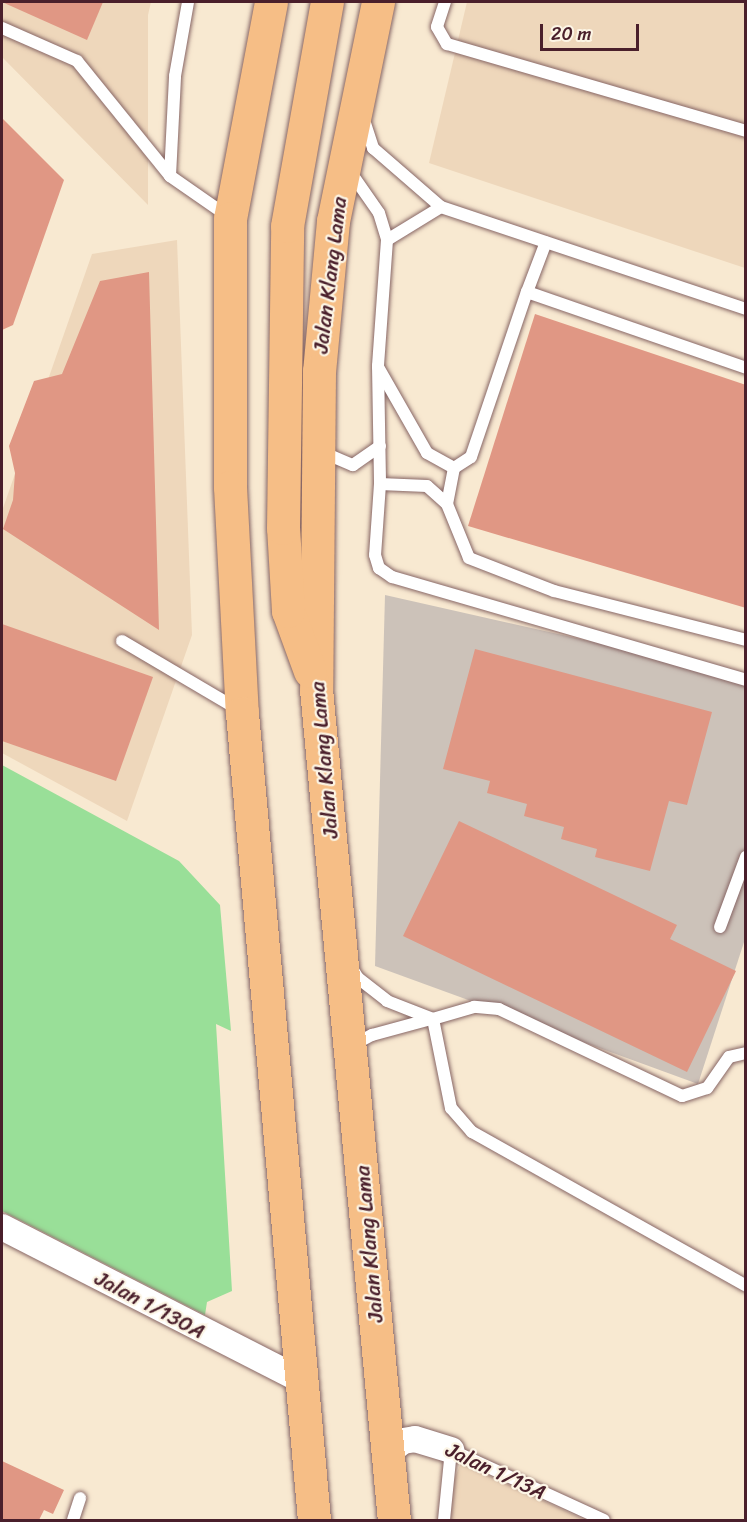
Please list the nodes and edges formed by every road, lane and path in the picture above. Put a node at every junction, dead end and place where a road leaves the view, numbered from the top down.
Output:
1 (188, 2) edge
2 (271, 2) edge
3 (327, 2) edge
4 (378, 2) edge
5 (445, 2) edge
6 (2, 28) edge
7 (358, 99) junction
8 (746, 131) edge
9 (344, 163) junction
10 (170, 176) junction
11 (441, 207) junction
12 (230, 218) junction
13 (387, 240) junction
14 (546, 242) junction
15 (527, 292) junction
16 (746, 309) edge
17 (378, 366) junction
18 (746, 368) edge
19 (317, 423) junction
20 (380, 446) junction
21 (454, 468) junction
22 (380, 484) junction
23 (447, 504) junction
24 (746, 640) edge
25 (123, 641) dead end
26 (746, 680) edge
27 (316, 689) junction
28 (242, 713) junction
29 (746, 857) edge
30 (720, 927) dead end
31 (340, 947) junction
32 (433, 1019) junction
33 (746, 1053) edge
34 (351, 1059) junction
35 (2, 1227) edge
36 (746, 1286) edge
37 (301, 1380) junction
38 (452, 1450) junction
39 (388, 1453) junction
40 (80, 1498) dead end
41 (578, 1514) edge
42 (73, 1521) edge
43 (314, 1521) edge
44 (394, 1521) edge
45 (444, 1521) edge
46 (604, 1521) edge

1 - 10 lane
2 - 12 main road
3 - 27 main road
4 - 7 main road, Jalan Klang Lama
5 - 8 lane
6 - 10 lane
7 - 9 main road, Jalan Klang Lama
7 - 11 lane
9 - 13 lane
9 - 19 main road, Jalan Klang Lama
10 - 12 lane
11 - 13 lane
11 - 14 lane
12 - 28 main road
13 - 17 lane
14 - 15 lane
14 - 16 lane
15 - 18 lane
15 - 21 lane
17 - 20 lane
17 - 21 lane
19 - 20 lane
19 - 27 main road, Jalan Klang Lama
20 - 22 lane
21 - 23 lane
22 - 23 lane
22 - 26 lane
23 - 24 lane
25 - 28 lane
27 - 31 main road, Jalan Klang Lama
28 - 37 main road
29 - 30 lane
31 - 32 lane
31 - 34 main road, Jalan Klang Lama
32 - 33 lane
32 - 34 lane
32 - 36 lane
34 - 39 main road, Jalan Klang Lama
35 - 37 street, Jalan 1/130A
37 - 43 main road
38 - 39 street, Jalan 1/13A
38 - 41 lane, Jalan 1/13A
38 - 45 lane
39 - 44 main road, Jalan Klang Lama
40 - 42 lane
41 - 46 lane, Jalan 1/13A

